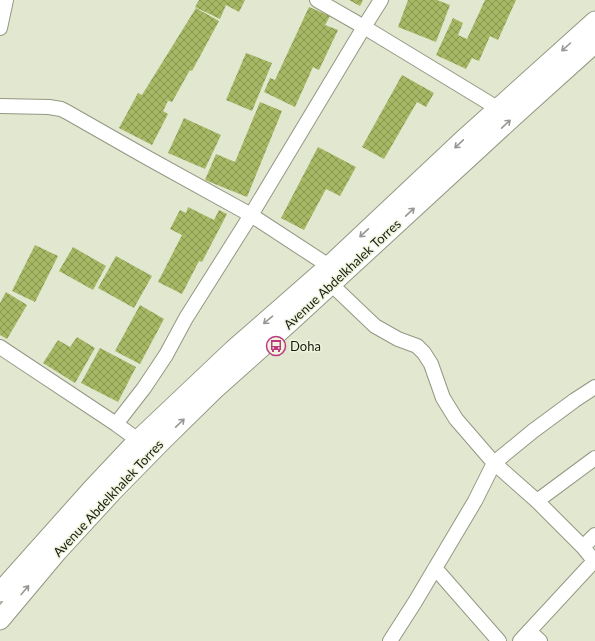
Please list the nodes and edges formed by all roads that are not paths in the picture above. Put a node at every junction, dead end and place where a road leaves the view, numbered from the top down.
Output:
1 (6, 0) edge
2 (317, 0) edge
3 (381, 0) edge
4 (595, 21) edge
5 (364, 27) junction
6 (0, 28) edge
7 (595, 43) edge
8 (0, 106) edge
9 (499, 109) junction
10 (251, 215) junction
11 (330, 275) junction
12 (0, 347) edge
13 (595, 387) edge
14 (116, 424) junction
15 (138, 440) junction
16 (595, 458) edge
17 (494, 463) junction
18 (537, 501) junction
19 (595, 534) edge
20 (583, 547) junction
21 (595, 562) edge
22 (435, 568) junction
23 (0, 592) edge
24 (0, 620) edge
25 (524, 636) edge
26 (390, 641) edge
27 (499, 641) edge
28 (540, 641) edge

1 - 6 street
2 - 5 street
3 - 5 street
4 -> 9 street, Avenue Abdelkhalek Torres
5 - 9 street
5 - 10 street
11 -> 7 street, Avenue Abdelkhalek Torres
8 - 10 street
9 -> 11 street, Avenue Abdelkhalek Torres
10 - 11 street
10 - 14 street
11 -> 15 street, Avenue Abdelkhalek Torres
11 - 17 street
24 -> 11 street, Avenue Abdelkhalek Torres
12 - 14 street
13 - 17 street
14 - 15 street
15 - 23 street, Avenue Abdelkhalek Torres
16 - 18 street
17 - 18 street
17 - 22 street
18 - 20 street
19 - 20 street
20 - 21 street
21 - 25 street
22 - 26 street
22 - 27 street
25 - 28 street

